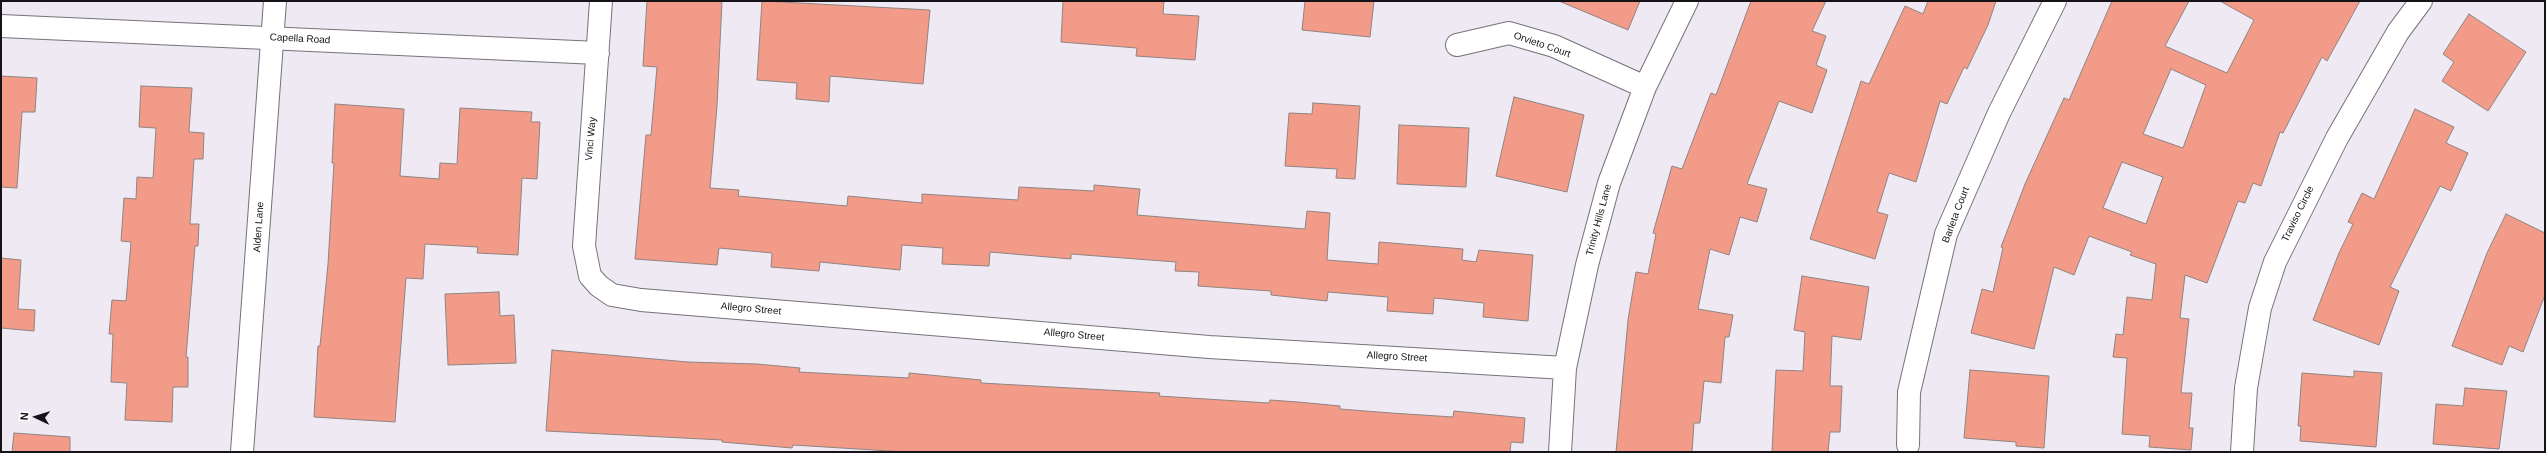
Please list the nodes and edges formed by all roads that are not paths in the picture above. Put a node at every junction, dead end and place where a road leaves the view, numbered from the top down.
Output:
1 (275, 1) edge
2 (601, 1) edge
3 (1687, 1) edge
4 (2055, 1) edge
5 (2421, 1) edge
6 (1, 26) edge
7 (272, 38) junction
8 (1458, 45) dead end
9 (598, 53) junction
10 (1645, 86) junction
11 (590, 276) joint
12 (1565, 368) junction
13 (1908, 445) dead end
14 (242, 452) edge
15 (1560, 452) edge
16 (2242, 452) edge

1 - 7 street, Alden Lane
2 - 9 street, Vinci Way
3 - 10 street, Trinity Hills Lane
4 - 13 street, Barleta Court
5 - 16 street, Traviso Circle
6 - 7 street, Capella Road
7 - 9 street, Capella Road
7 - 14 street, Alden Lane
8 - 10 street, Orvieto Court
9 - 11 street, Vinci Way
10 - 12 street, Trinity Hills Lane
11 - 12 street, Allegro Street
12 - 15 street, Trinity Hills Lane

